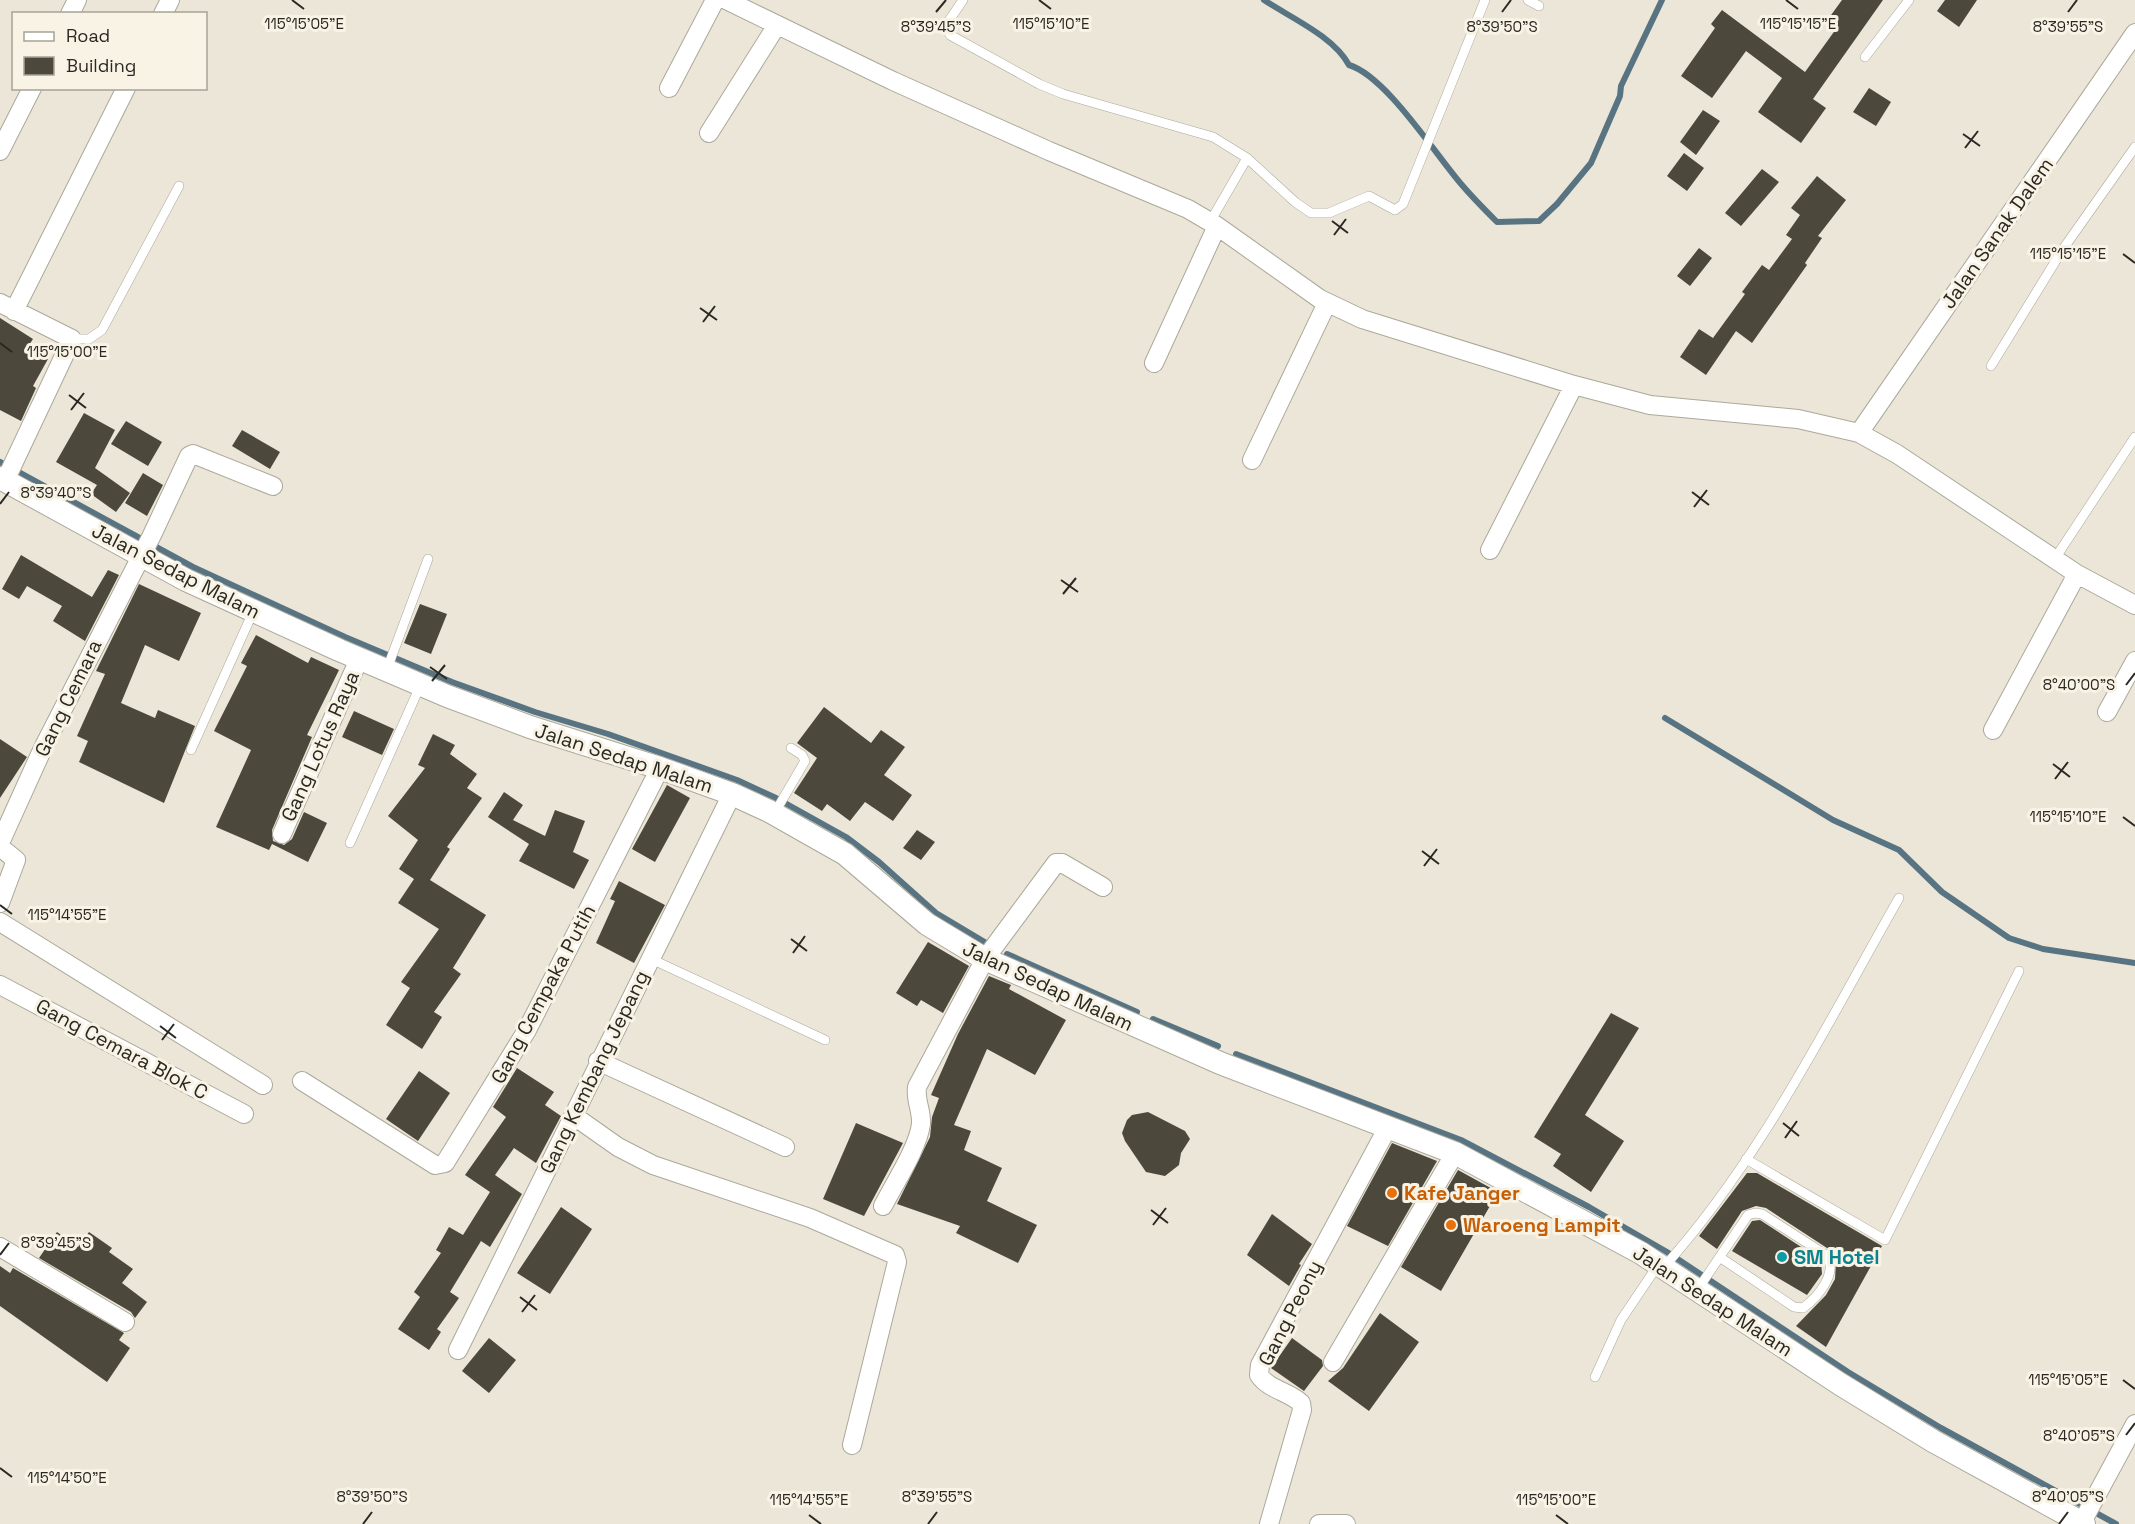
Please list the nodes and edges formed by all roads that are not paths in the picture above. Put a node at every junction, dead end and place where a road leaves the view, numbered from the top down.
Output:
1 (715, 0) edge
2 (726, 0) edge
3 (963, 0) edge
4 (1485, 0) edge
5 (1528, 0) edge
6 (1909, 0) edge
7 (1539, 6) dead end
8 (777, 25) junction
9 (2135, 33) edge
10 (1865, 57) dead end
11 (669, 88) dead end
12 (31, 90) edge
13 (125, 90) edge
14 (709, 133) dead end
15 (2135, 147) edge
16 (0, 151) edge
17 (1246, 158) junction
18 (179, 186) dead end
19 (1214, 224) junction
20 (1327, 303) junction
21 (7, 307) edge
22 (72, 339) junction
23 (1154, 363) dead end
24 (1990, 366) dead end
25 (1574, 385) junction
26 (1859, 433) junction
27 (2135, 437) edge
28 (1252, 460) dead end
29 (7, 473) edge
30 (273, 486) dead end
31 (147, 545) junction
32 (1490, 550) dead end
33 (428, 559) dead end
34 (2054, 560) junction
35 (2077, 574) junction
36 (2135, 605) edge
37 (253, 612) junction
38 (359, 658) junction
39 (2135, 661) edge
40 (389, 664) junction
41 (421, 684) junction
42 (2106, 712) dead end
43 (1994, 730) dead end
44 (791, 748) dead end
45 (191, 750) dead end
46 (660, 768) junction
47 (732, 794) junction
48 (780, 804) junction
49 (282, 834) dead end
50 (350, 843) dead end
51 (0, 845) edge
52 (1103, 887) dead end
53 (1899, 897) dead end
54 (0, 903) edge
55 (0, 922) edge
56 (993, 949) junction
57 (649, 958) junction
58 (2019, 970) dead end
59 (0, 985) edge
60 (825, 1040) dead end
61 (598, 1061) junction
62 (302, 1081) dead end
63 (263, 1085) dead end
64 (244, 1114) dead end
65 (574, 1116) junction
66 (1388, 1127) junction
67 (785, 1147) dead end
68 (1455, 1154) junction
69 (1746, 1159) junction
70 (883, 1206) dead end
71 (0, 1247) edge
72 (1721, 1258) junction
73 (1664, 1264) junction
74 (1700, 1286) junction
75 (125, 1322) dead end
76 (458, 1350) dead end
77 (1333, 1362) dead end
78 (1595, 1377) dead end
79 (2135, 1424) edge
80 (852, 1445) dead end
81 (2085, 1517) edge
82 (1269, 1524) edge
83 (1319, 1524) edge
84 (1346, 1524) edge

1 - 11 street
2 - 8 street
3 - 17 lane
4 - 17 lane
5 - 7 lane
6 - 10 lane
8 - 14 street
8 - 19 street
9 - 26 street, Jalan Sanak Dalem
12 - 16 street
13 - 21 street
15 - 24 lane
17 - 19 lane
18 - 22 lane
19 - 20 street
19 - 23 street
20 - 25 street
20 - 28 street
21 - 22 street
22 - 29 street
25 - 26 street
25 - 32 street
26 - 34 street
27 - 34 lane
29 - 31 street, Jalan Sedap Malam
30 - 31 street, Gang Cemara
31 - 37 street, Jalan Sedap Malam
31 - 51 street, Gang Cemara
33 - 40 lane
34 - 35 street
35 - 36 street
35 - 43 street
37 - 38 street, Jalan Sedap Malam
37 - 45 lane
38 - 40 street, Jalan Sedap Malam
38 - 49 street, Gang Lotus Raya
39 - 42 street
40 - 41 street, Jalan Sedap Malam
41 - 46 street, Jalan Sedap Malam
41 - 50 lane
44 - 48 lane
46 - 47 street, Jalan Sedap Malam
46 - 62 street, Gang Cempaka Putih
47 - 48 street, Jalan Sedap Malam
47 - 57 street, Gang Kembang Jepang
48 - 56 street, Jalan Sedap Malam
51 - 54 street
52 - 56 street
53 - 69 lane
55 - 63 street
56 - 66 street, Jalan Sedap Malam
56 - 70 street
57 - 60 lane
57 - 61 street, Gang Kembang Jepang
58 - 69 lane
59 - 64 street, Gang Cemara Blok C
61 - 65 street, Gang Kembang Jepang
61 - 67 street
65 - 76 street, Gang Kembang Jepang
65 - 80 street
66 - 68 street, Jalan Sedap Malam
66 - 82 street, Gang Peony
68 - 73 street, Jalan Sedap Malam
68 - 77 street
69 - 73 lane
71 - 75 street
72 - 72 lane
72 - 74 lane
73 - 74 street, Jalan Sedap Malam
73 - 78 lane
74 - 81 street, Jalan Sedap Malam
79 - 81 street
83 - 84 street

